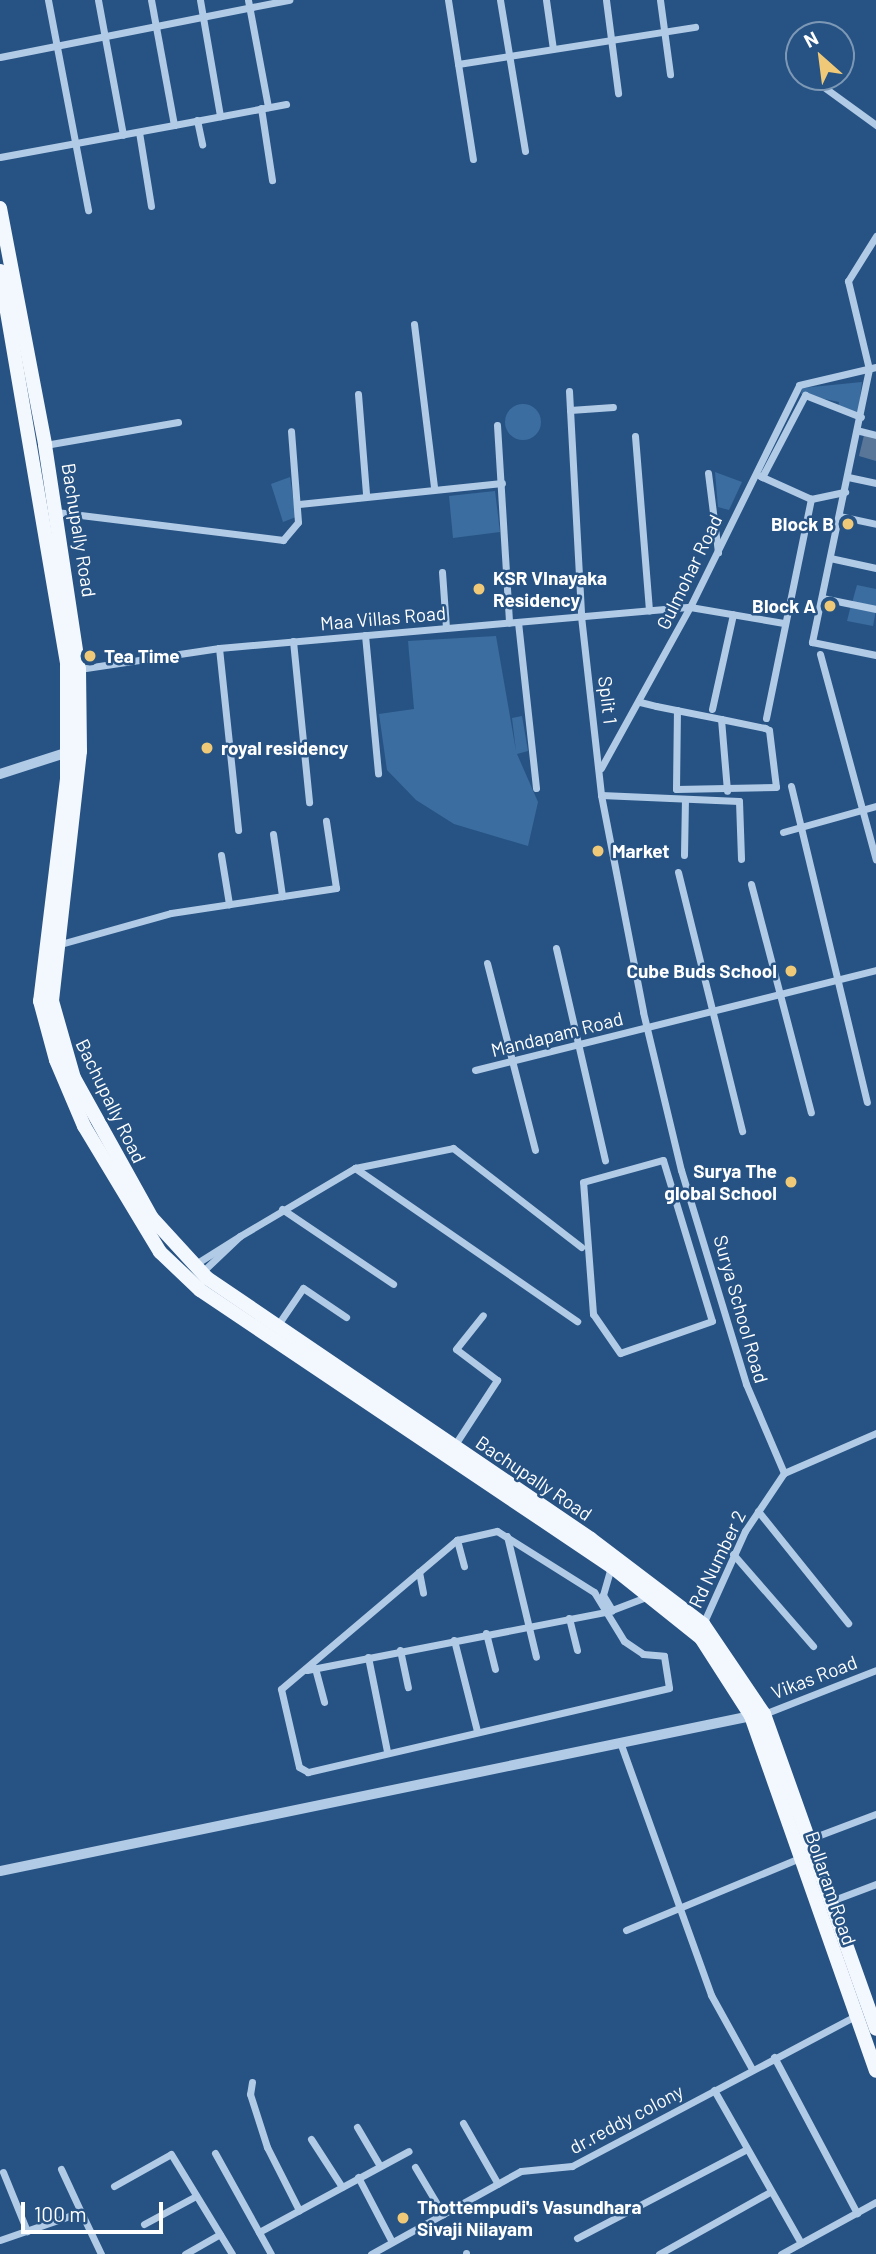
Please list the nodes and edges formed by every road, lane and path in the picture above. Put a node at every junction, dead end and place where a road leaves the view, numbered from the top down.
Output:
1 (48, 0) edge
2 (98, 0) edge
3 (151, 0) edge
4 (200, 0) edge
5 (289, 0) edge
6 (448, 0) edge
7 (500, 0) edge
8 (546, 0) edge
9 (606, 0) edge
10 (660, 0) edge
11 (249, 4) edge
12 (203, 16) junction
13 (156, 25) junction
14 (695, 27) dead end
15 (665, 32) junction
16 (104, 34) junction
17 (611, 40) junction
18 (57, 44) junction
19 (554, 49) junction
20 (510, 56) junction
21 (0, 57) edge
22 (457, 64) junction
23 (670, 74) dead end
24 (829, 91) edge
25 (618, 93) dead end
26 (286, 104) dead end
27 (264, 108) junction
28 (220, 116) junction
29 (197, 120) junction
30 (174, 125) junction
31 (876, 125) edge
32 (139, 132) junction
33 (123, 135) junction
34 (74, 144) junction
35 (202, 144) dead end
36 (525, 150) dead end
37 (0, 157) edge
38 (473, 159) dead end
39 (272, 180) dead end
40 (151, 206) dead end
41 (0, 208) edge
42 (88, 210) dead end
43 (876, 236) edge
44 (0, 271) edge
45 (414, 324) dead end
46 (872, 368) edge
47 (569, 391) dead end
48 (358, 394) dead end
49 (613, 407) dead end
50 (570, 410) junction
51 (862, 416) junction
52 (178, 422) dead end
53 (498, 425) dead end
54 (291, 431) dead end
55 (860, 431) junction
56 (876, 435) edge
57 (635, 436) dead end
58 (45, 444) junction
59 (708, 473) dead end
60 (757, 476) junction
61 (848, 477) junction
62 (502, 483) junction
63 (876, 484) edge
64 (434, 487) junction
65 (845, 492) junction
66 (366, 494) junction
67 (811, 499) junction
68 (299, 504) junction
69 (56, 512) junction
70 (839, 516) junction
71 (876, 524) edge
72 (718, 552) junction
73 (830, 558) junction
74 (876, 568) edge
75 (442, 572) dead end
76 (821, 598) junction
77 (690, 607) junction
78 (876, 609) edge
79 (649, 610) junction
80 (581, 612) junction
81 (733, 614) junction
82 (514, 622) junction
83 (784, 623) junction
84 (446, 628) junction
85 (365, 635) junction
86 (293, 642) junction
87 (219, 648) junction
88 (820, 654) dead end
89 (876, 655) edge
90 (79, 669) junction
91 (640, 702) junction
92 (712, 709) dead end
93 (677, 710) junction
94 (766, 718) dead end
95 (721, 719) junction
96 (68, 752) junction
97 (601, 769) junction
98 (378, 773) dead end
99 (0, 774) edge
100 (791, 786) dead end
101 (536, 788) dead end
102 (727, 791) junction
103 (601, 795) junction
104 (685, 799) junction
105 (309, 802) dead end
106 (876, 806) edge
107 (862, 810) junction
108 (326, 821) dead end
109 (803, 826) junction
110 (238, 830) dead end
111 (783, 832) dead end
112 (273, 834) dead end
113 (221, 855) dead end
114 (684, 855) dead end
115 (741, 859) dead end
116 (876, 860) edge
117 (678, 872) dead end
118 (751, 884) dead end
119 (282, 896) junction
120 (229, 904) junction
121 (56, 946) junction
122 (556, 948) dead end
123 (487, 962) dead end
124 (876, 970) edge
125 (837, 980) junction
126 (780, 994) junction
127 (712, 1011) junction
128 (646, 1028) junction
129 (578, 1045) junction
130 (512, 1061) junction
131 (475, 1070) dead end
132 (867, 1102) dead end
133 (811, 1112) dead end
134 (742, 1131) dead end
135 (535, 1150) dead end
136 (605, 1160) dead end
137 (355, 1168) junction
138 (681, 1170) junction
139 (672, 1175) junction
140 (282, 1209) junction
141 (581, 1247) dead end
142 (708, 1248) junction
143 (692, 1253) junction
144 (197, 1269) junction
145 (393, 1284) dead end
146 (723, 1302) junction
147 (708, 1307) junction
148 (482, 1315) dead end
149 (346, 1317) dead end
150 (577, 1321) dead end
151 (276, 1327) junction
152 (876, 1433) edge
153 (454, 1447) junction
154 (783, 1473) junction
155 (758, 1511) junction
156 (567, 1530) junction
157 (507, 1536) junction
158 (457, 1540) junction
159 (733, 1554) junction
160 (464, 1566) dead end
161 (611, 1566) junction
162 (419, 1572) junction
163 (423, 1593) dead end
164 (651, 1595) junction
165 (610, 1611) junction
166 (569, 1618) junction
167 (848, 1623) dead end
168 (703, 1624) junction
169 (527, 1625) junction
170 (486, 1633) junction
171 (454, 1640) junction
172 (813, 1646) dead end
173 (400, 1650) junction
174 (577, 1650) dead end
175 (368, 1657) junction
176 (536, 1657) dead end
177 (310, 1669) junction
178 (495, 1670) dead end
179 (876, 1670) edge
180 (408, 1687) dead end
181 (324, 1702) dead end
182 (758, 1715) junction
183 (477, 1731) junction
184 (620, 1742) junction
185 (387, 1751) junction
186 (876, 1814) edge
187 (812, 1838) junction
188 (800, 1858) junction
189 (0, 1871) edge
190 (876, 1884) edge
191 (831, 1902) junction
192 (680, 1908) junction
193 (626, 1930) dead end
194 (855, 2016) junction
195 (876, 2029) edge
196 (774, 2057) junction
197 (752, 2069) junction
198 (876, 2071) edge
199 (252, 2082) dead end
200 (714, 2090) junction
201 (463, 2123) dead end
202 (357, 2127) dead end
203 (311, 2139) dead end
204 (745, 2150) junction
205 (410, 2151) dead end
206 (215, 2153) dead end
207 (380, 2166) junction
208 (415, 2167) dead end
209 (61, 2169) dead end
210 (3, 2172) dead end
211 (358, 2177) junction
212 (498, 2184) junction
213 (114, 2186) dead end
214 (342, 2186) junction
215 (770, 2192) junction
216 (196, 2196) junction
217 (876, 2202) edge
218 (299, 2210) junction
219 (81, 2212) junction
220 (857, 2213) junction
221 (443, 2214) junction
222 (144, 2224) dead end
223 (27, 2231) junction
224 (259, 2232) junction
225 (220, 2234) junction
226 (578, 2238) dead end
227 (0, 2240) edge
228 (392, 2242) junction
229 (801, 2243) junction
230 (101, 2254) edge
231 (185, 2254) edge
232 (232, 2254) edge
233 (271, 2254) edge
234 (371, 2254) edge
235 (659, 2254) edge
236 (781, 2254) edge

1 - 18 street
2 - 16 street
3 - 13 street
4 - 12 street
5 - 11 street
6 - 22 street
7 - 20 street
8 - 19 street
9 - 17 street
10 - 15 street
11 - 12 street
11 - 27 street
12 - 13 street
12 - 28 street
13 - 16 street
13 - 30 street
14 - 15 street
15 - 17 street
15 - 23 street
16 - 18 street
16 - 33 street
17 - 19 street
17 - 25 street
18 - 21 street
18 - 34 street
19 - 20 street
20 - 22 street
20 - 36 street
22 - 38 street
24 - 31 street
26 - 27 street
27 - 28 street
27 - 39 street
28 - 29 street
29 - 30 street
29 - 35 street
30 - 32 street
32 - 33 street
32 - 40 street
33 - 34 street
34 - 37 street
34 - 42 street
41 - 58 main road, Bachupally Road
43 - 46 street
44 - 96 main road, Bachupally Road
45 - 64 street
46 - 51 street
46 - 60 street, Gulmohar Road
47 - 50 street, Split 1
48 - 66 street
49 - 50 street
50 - 80 street, Split 1
51 - 55 street
51 - 60 street
52 - 58 street
53 - 62 street
54 - 68 street
55 - 56 street
55 - 61 street
57 - 79 street
58 - 69 main road, Bachupally Road
59 - 72 street
60 - 67 street
60 - 72 street, Gulmohar Road
61 - 63 street
61 - 65 street
62 - 64 street
62 - 82 street
64 - 66 street
65 - 67 street
65 - 70 street
66 - 68 street
67 - 83 street
68 - 69 street
69 - 90 main road, Bachupally Road
70 - 71 street
70 - 73 street
72 - 77 street, Gulmohar Road
73 - 74 street
73 - 76 street
75 - 84 street
76 - 78 street
76 - 89 street
77 - 79 street, Maa Villas Road
77 - 81 street, Maa Villas Road
77 - 91 street, Gulmohar Road
79 - 80 street, Maa Villas Road
80 - 82 street, Maa Villas Road
80 - 97 street, Split 1
81 - 83 street, Maa Villas Road
81 - 92 street
82 - 84 street, Maa Villas Road
82 - 101 street
83 - 94 street
84 - 85 street, Maa Villas Road
85 - 86 street, Maa Villas Road
85 - 98 street
86 - 87 street, Maa Villas Road
86 - 105 street
87 - 90 street, Maa Villas Road
87 - 110 street
88 - 107 street
90 - 121 main road, Bachupally Road
91 - 93 street
91 - 97 street, Gulmohar Road
93 - 95 street
93 - 102 street
95 - 102 street
95 - 102 street
96 - 99 street
96 - 156 main road, Bachupally Road
97 - 103 street, Split 1
100 - 109 street
103 - 104 street
103 - 128 street, Split 1
104 - 114 street
104 - 115 street
106 - 107 street
107 - 109 street
107 - 116 street
108 - 119 street
109 - 111 street
109 - 125 street
112 - 119 street
113 - 120 street
117 - 127 street
118 - 126 street
119 - 120 street
120 - 121 street
121 - 144 main road, Bachupally Road
122 - 129 street
123 - 130 street
124 - 125 street, Mandapam Road
125 - 126 street, Mandapam Road
125 - 132 street
126 - 127 street, Mandapam Road
126 - 133 street
127 - 128 street, Mandapam Road
127 - 134 street
128 - 129 street, Mandapam Road
128 - 138 street, Surya School Road
129 - 130 street, Mandapam Road
129 - 136 street
130 - 131 street, Mandapam Road
130 - 135 street
137 - 140 street
137 - 141 street
137 - 150 street
138 - 139 street
138 - 142 street, Surya School Road
139 - 143 street
139 - 147 street
140 - 144 street
140 - 145 street
142 - 143 street
142 - 146 street, Surya School Road
143 - 147 street
144 - 151 main road, Bachupally Road
146 - 147 street
146 - 154 street, Surya School Road
148 - 153 street
149 - 151 street
151 - 153 main road, Bachupally Road
152 - 154 street
153 - 156 main road, Bachupally Road
154 - 155 street, Rd Number 2
155 - 159 street, Rd Number 2
155 - 167 street
156 - 161 main road, Bachupally Road
156 - 168 main road, Bachupally Road
157 - 158 street
157 - 165 street
157 - 169 street
158 - 160 street
158 - 162 street
159 - 168 street, Rd Number 2
159 - 172 street
161 - 164 main road, Bachupally Road
161 - 165 street
162 - 163 street
162 - 177 street
164 - 165 street
164 - 182 main road, Bachupally Road
165 - 166 street
165 - 183 street
166 - 169 street
166 - 174 street
168 - 182 main road, Bachupally Road
169 - 170 street
169 - 176 street
170 - 171 street
170 - 178 street
171 - 173 street
171 - 183 street
173 - 175 street
173 - 180 street
175 - 177 street
175 - 185 street
177 - 181 street
177 - 185 street
179 - 182 street, Vikas Road
182 - 184 street
182 - 187 main road, Bollaram Road
182 - 188 main road, Bollaram Road
183 - 185 street
184 - 189 street
184 - 192 street
186 - 187 street
187 - 191 main road, Bollaram Road
188 - 192 street
188 - 194 main road, Bollaram Road
190 - 191 street
191 - 195 main road, Bollaram Road
192 - 193 street
192 - 197 street
194 - 196 street, dr.reddy colony
194 - 198 main road, Bollaram Road
196 - 197 street, dr.reddy colony
196 - 220 street
197 - 200 street, dr.reddy colony
199 - 218 street
200 - 204 street
200 - 212 street, dr.reddy colony
201 - 212 street
202 - 207 street
203 - 214 street
204 - 215 street
204 - 226 street
205 - 207 street
206 - 224 street
207 - 211 street
208 - 221 street
209 - 219 street
210 - 223 street
211 - 214 street
211 - 228 street
212 - 221 street, dr.reddy colony
213 - 216 street
214 - 218 street
215 - 229 street
215 - 235 street
216 - 222 street
216 - 225 street
217 - 220 street
218 - 224 street
219 - 223 street
219 - 230 street
220 - 229 street
221 - 228 street, dr.reddy colony
223 - 227 street
224 - 233 street
225 - 231 street
225 - 232 street
228 - 234 street, dr.reddy colony
229 - 236 street

